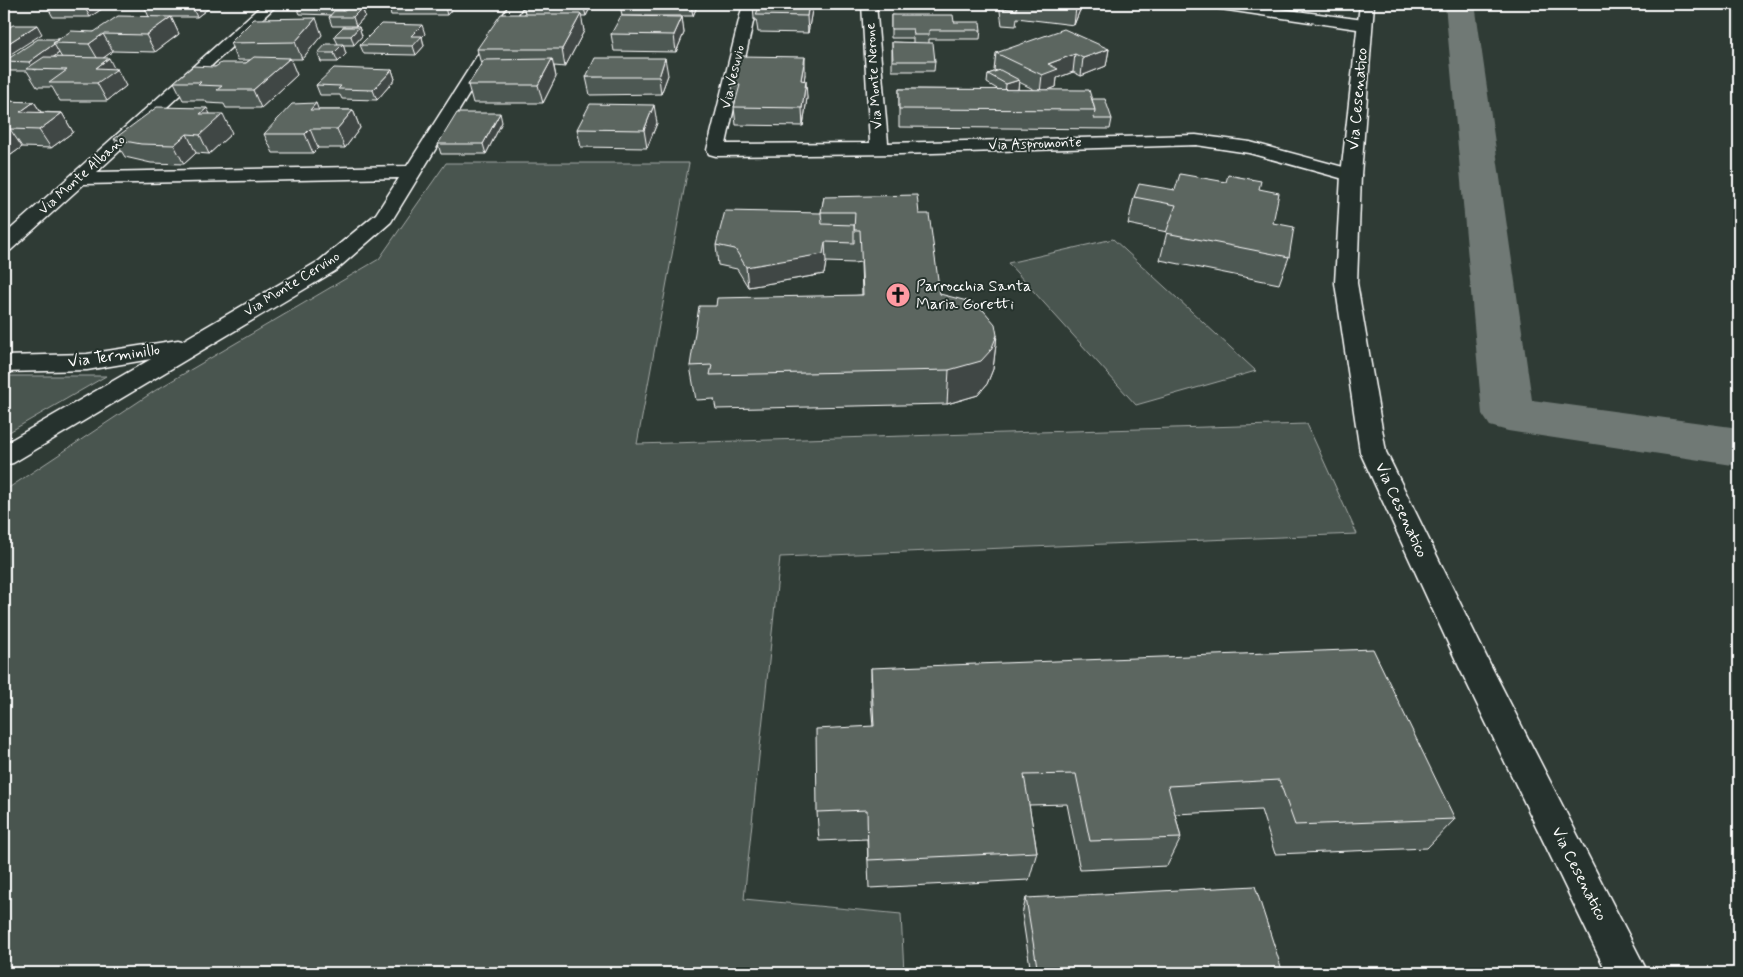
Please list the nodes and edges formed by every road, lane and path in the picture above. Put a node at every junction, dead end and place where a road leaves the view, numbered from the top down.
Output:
1 (271, 4) edge
2 (517, 4) edge
3 (750, 4) edge
4 (869, 4) edge
5 (1214, 4) edge
6 (1366, 14) edge
7 (879, 148) junction
8 (716, 150) joint
9 (413, 172) junction
10 (1351, 175) junction
11 (78, 178) junction
12 (4, 246) edge
13 (195, 344) junction
14 (4, 349) edge
15 (87, 362) junction
16 (4, 364) edge
17 (4, 456) edge
18 (1628, 973) edge

1 - 11 street, Via Monte Albano
2 - 9 street, Via Monte Cervino
3 - 8 street, Via Vesuvio
4 - 7 street, Via Monte Nerone
5 - 6 street
6 - 10 street, Via Cesenatico
7 - 8 street, Via Aspromonte
7 - 10 street, Via Aspromonte
9 - 11 street
9 - 13 street, Via Monte Cervino
10 - 18 street, Via Cesenatico
11 - 12 street, Via Monte Albano
13 - 15 street, Via Terminillo
13 - 17 street, Via Monte Cervino
14 - 15 street
15 - 16 street, Via Terminillo

